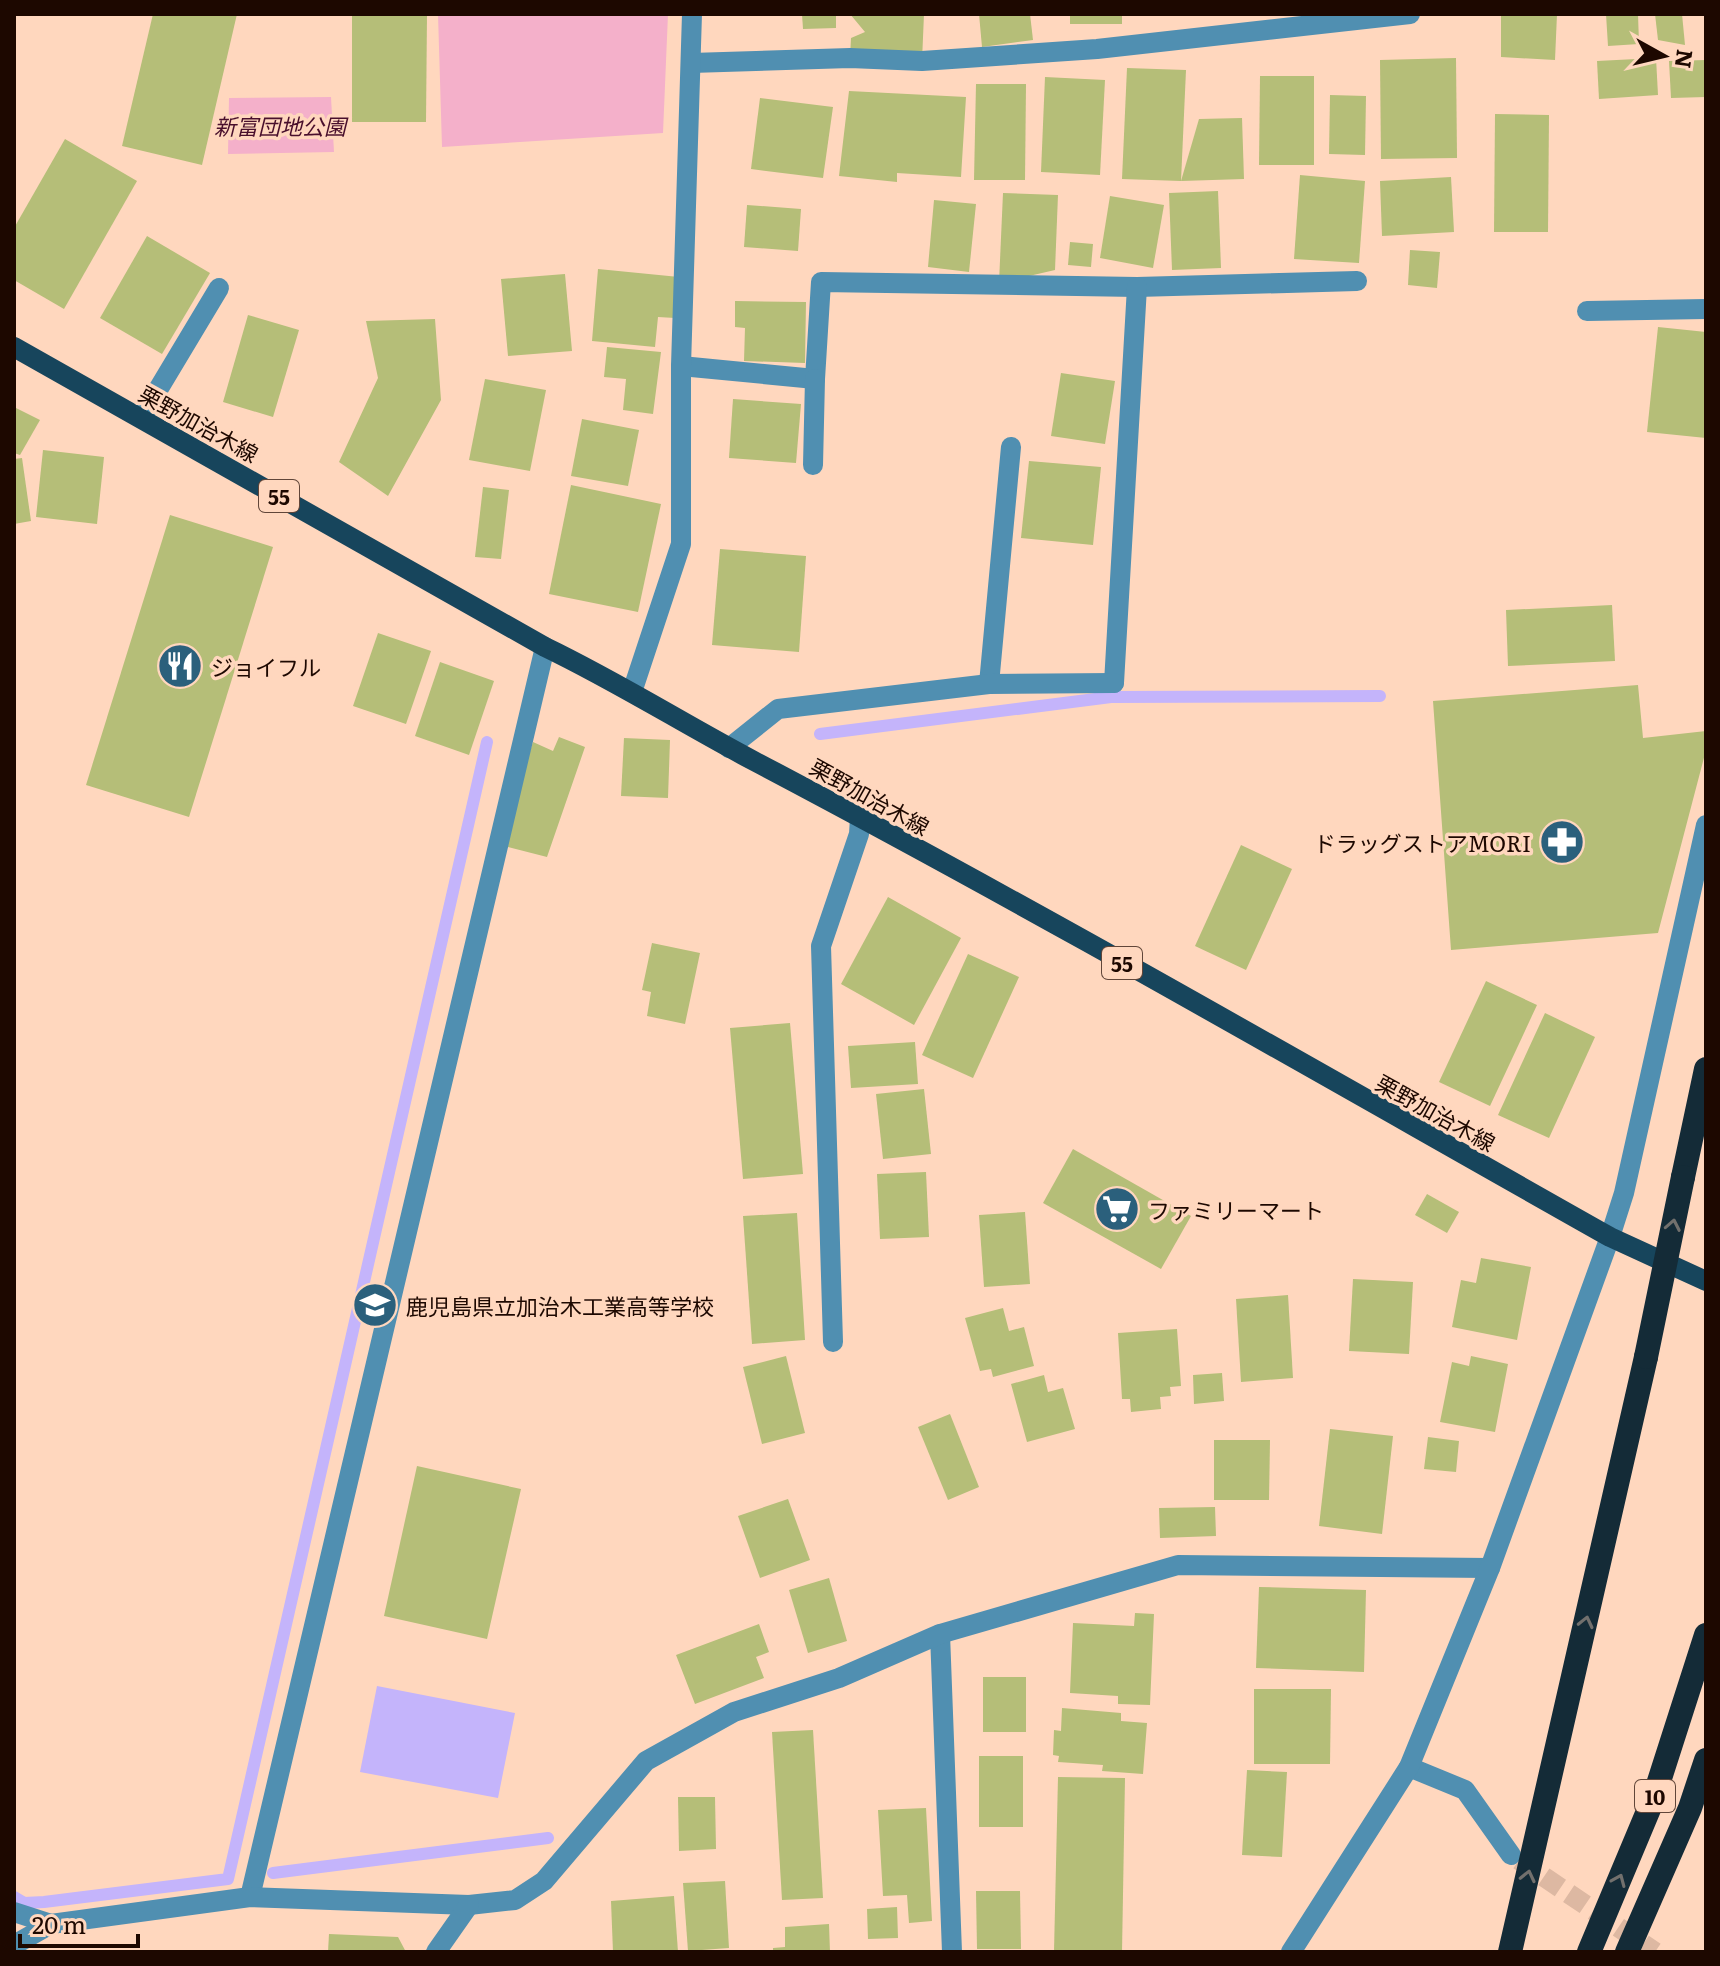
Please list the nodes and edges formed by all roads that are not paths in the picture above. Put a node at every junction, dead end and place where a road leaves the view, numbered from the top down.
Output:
1 (692, 14) edge
2 (1410, 14) edge
3 (691, 63) junction
4 (1357, 281) dead end
5 (1137, 287) junction
6 (219, 288) dead end
7 (1706, 309) edge
8 (1587, 311) dead end
9 (14, 347) edge
10 (681, 366) junction
11 (815, 379) junction
12 (141, 418) junction
13 (1011, 447) dead end
14 (813, 465) dead end
15 (545, 647) junction
16 (989, 684) junction
17 (632, 692) junction
18 (729, 748) junction
19 (860, 817) junction
20 (1706, 825) edge
21 (1706, 1069) edge
22 (1610, 1237) junction
23 (1706, 1281) edge
24 (833, 1342) dead end
25 (1490, 1568) junction
26 (940, 1634) junction
27 (1706, 1635) edge
28 (1706, 1760) edge
29 (1409, 1767) junction
30 (1511, 1855) tunnel mouth
31 (250, 1897) junction
32 (469, 1905) junction
33 (14, 1912) edge
34 (51, 1924) junction
35 (14, 1945) edge
36 (436, 1952) edge
37 (952, 1952) edge
38 (1291, 1952) edge
39 (1510, 1952) edge
40 (1589, 1952) edge
41 (1627, 1952) edge

1 - 3 street
2 - 3 street
3 - 10 street
4 - 5 street
5 - 11 street
5 - 16 street
6 - 12 street
7 - 8 street
9 - 12 main road, 栗野加治木線 / 55
10 - 11 street
10 - 17 street
11 - 14 street
12 - 15 main road, 栗野加治木線 / 55
13 - 16 street
15 - 17 main road, 栗野加治木線 / 55
15 - 31 street
16 - 18 street
17 - 18 main road, 栗野加治木線 / 55
18 - 19 main road, 栗野加治木線 / 55
19 - 22 main road, 栗野加治木線 / 55
19 - 24 street
20 - 22 street
39 -> 21 highway, bridge
22 - 23 main road, 栗野加治木線 / 55
22 - 25 street
25 - 26 street
25 - 29 street
26 - 32 street
26 - 37 street
40 -> 27 highway, 10
28 - 41 highway, 10
29 - 30 street
29 - 38 street
31 - 32 street
31 - 34 street
32 - 36 street
33 - 34 street
34 - 35 street

